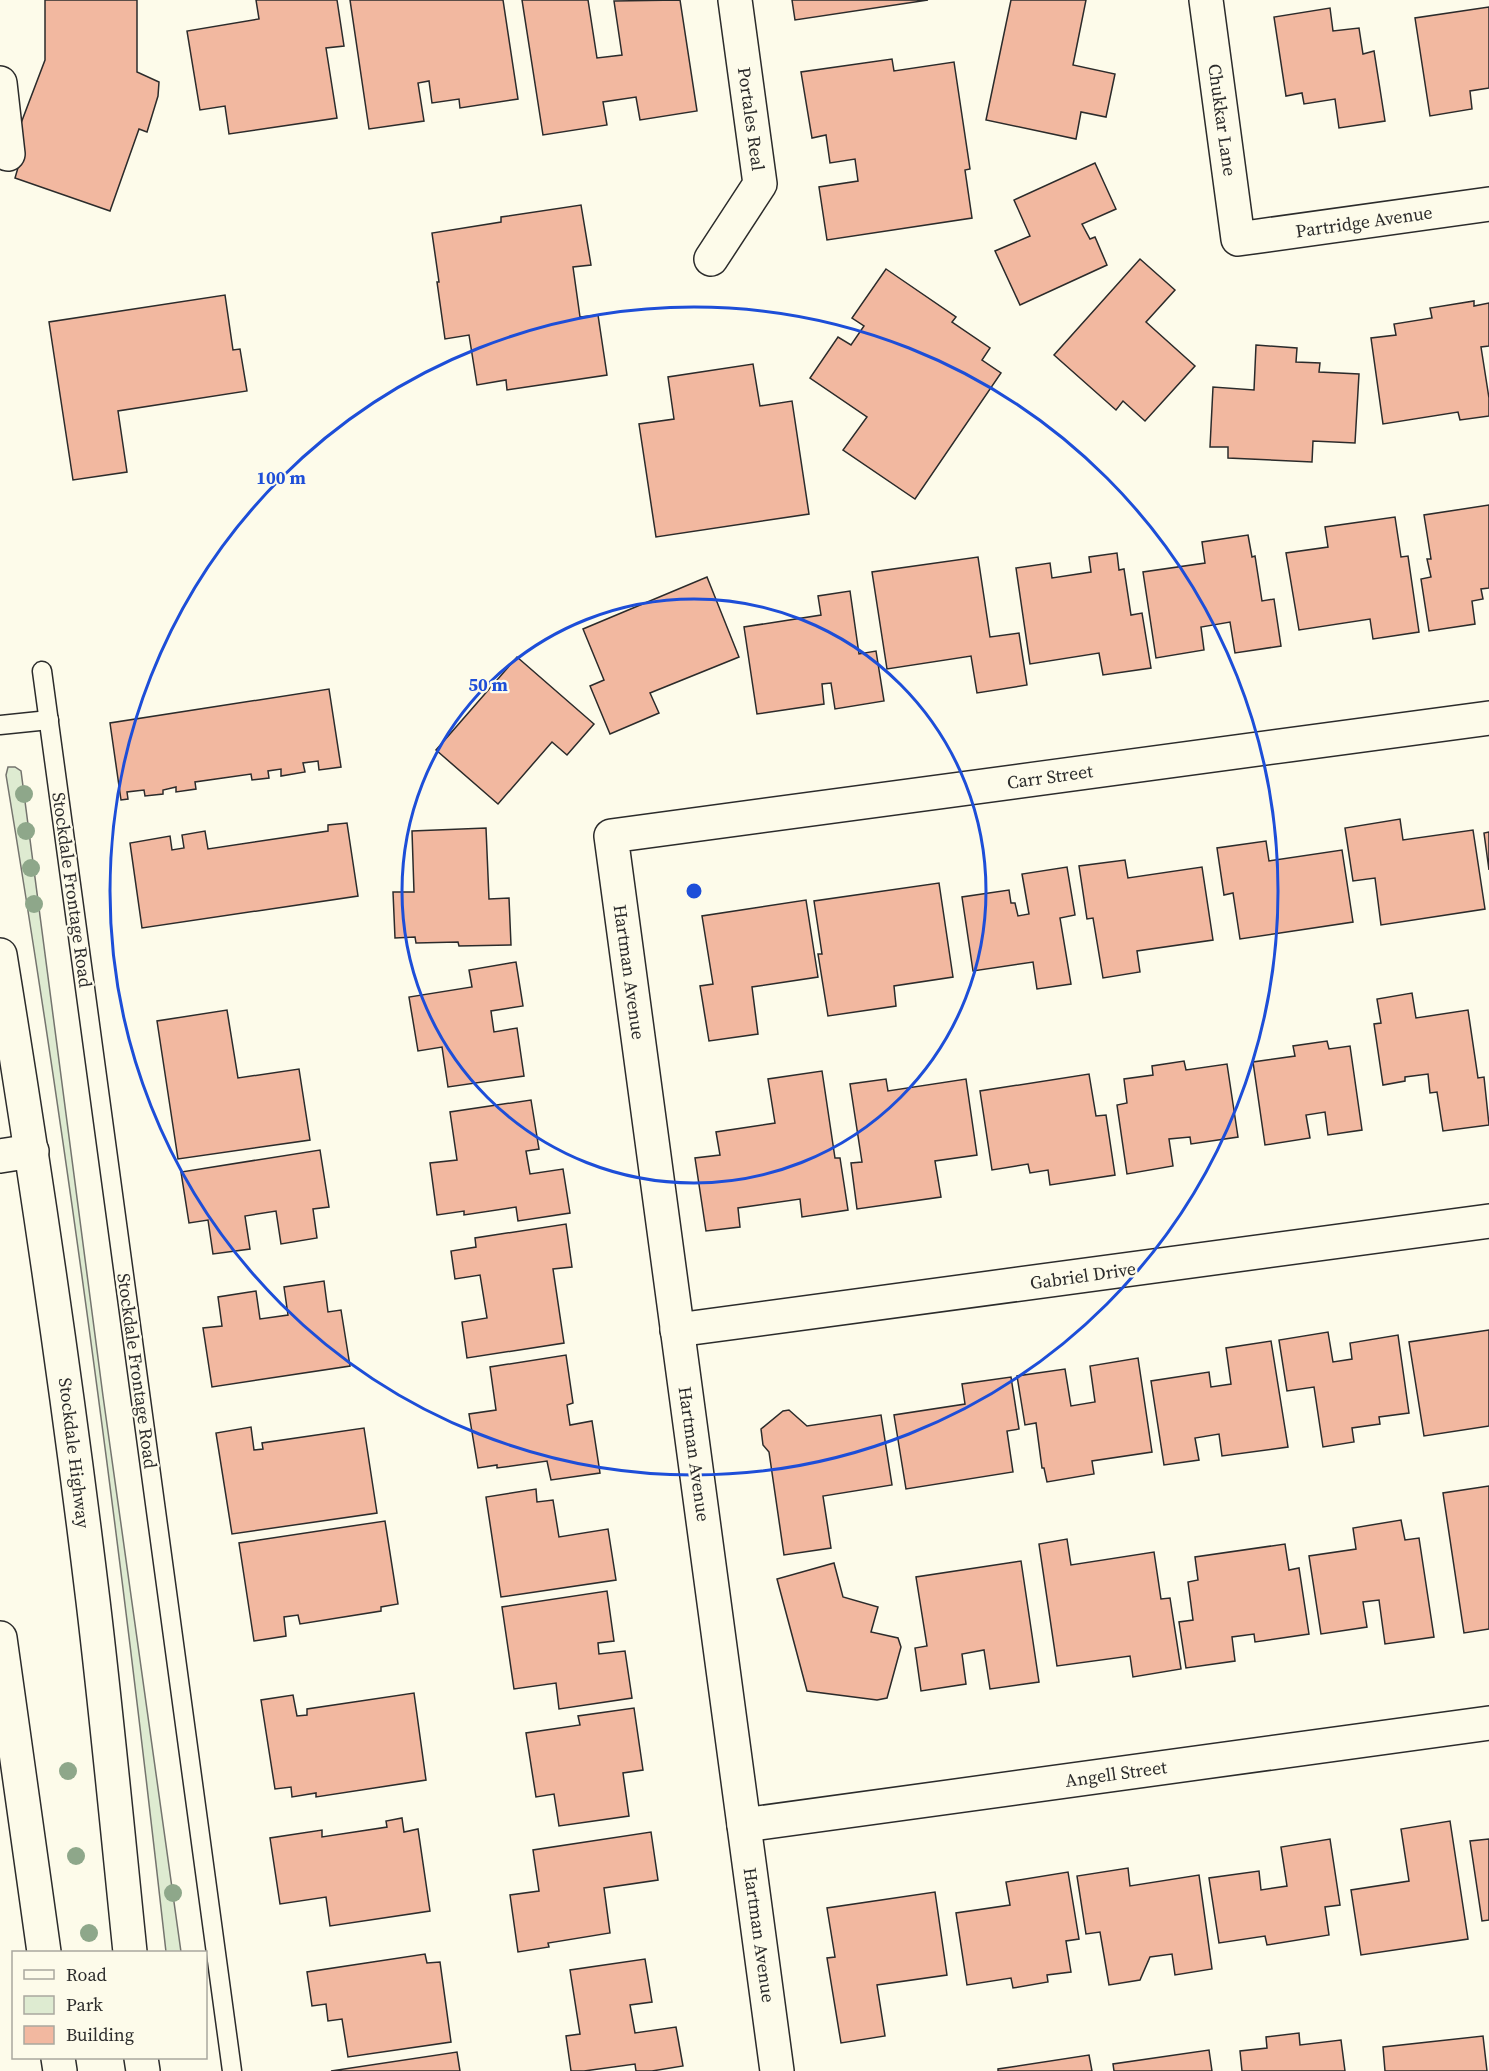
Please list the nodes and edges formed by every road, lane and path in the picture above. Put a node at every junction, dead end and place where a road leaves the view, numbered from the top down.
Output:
1 (735, 0) edge
2 (1206, 0) edge
3 (0, 83) edge
4 (8, 154) dead end
5 (1489, 204) edge
6 (1238, 239) joint
7 (711, 259) dead end
8 (42, 671) dead end
9 (1489, 718) edge
10 (49, 720) junction
11 (0, 725) edge
12 (611, 836) joint
13 (0, 955) edge
14 (8, 1058) edge
15 (32, 1151) junction
16 (0, 1156) edge
17 (1489, 1221) edge
18 (677, 1330) junction
19 (0, 1638) edge
20 (1489, 1723) edge
21 (744, 1825) junction
22 (44, 1951) edge
23 (130, 1951) edge
24 (207, 1951) edge
25 (207, 1951) edge
26 (214, 2006) edge
27 (232, 2071) edge
28 (777, 2071) edge

1 - 7 street, Portales Real
2 - 6 street, Chukkar Lane
3 - 4 street
5 - 6 street, Partridge Avenue
8 - 10 lane, Stockdale Frontage Road
9 - 12 street, Carr Street
10 - 11 lane
10 - 25 lane, Stockdale Frontage Road
12 - 18 street, Hartman Avenue
13 - 14 street, Stockdale Highway
14 - 15 street, Stockdale Highway
15 - 16 street
15 - 23 street, Stockdale Highway
17 - 18 street, Gabriel Drive
18 - 21 street, Hartman Avenue
19 - 22 street
20 - 21 street, Angell Street
21 - 28 street, Hartman Avenue
24 - 26 lane, Stockdale Frontage Road
26 - 27 lane, Stockdale Frontage Road

